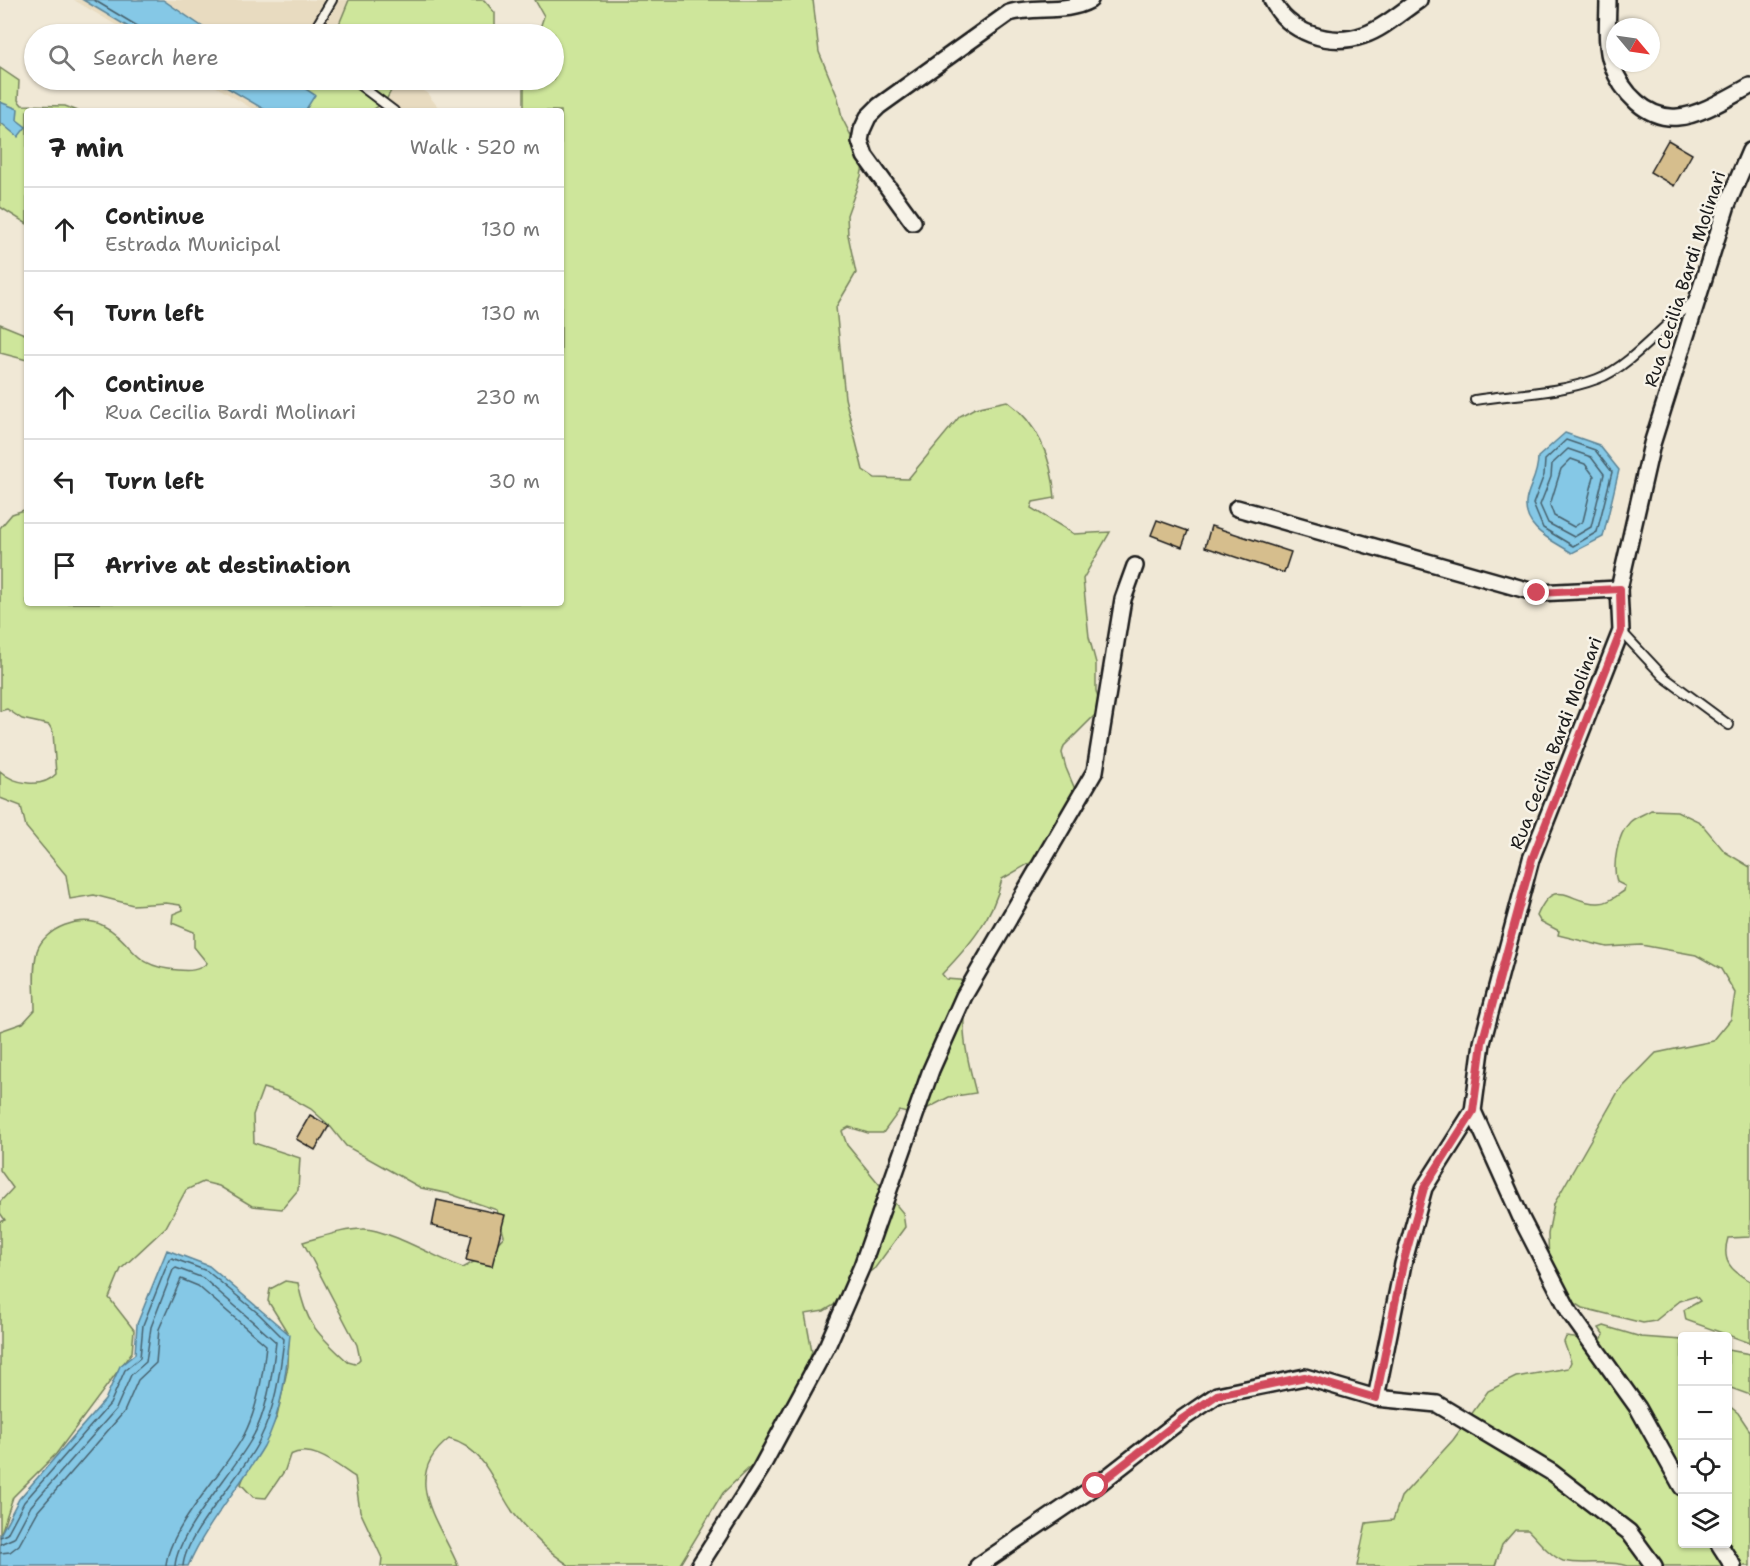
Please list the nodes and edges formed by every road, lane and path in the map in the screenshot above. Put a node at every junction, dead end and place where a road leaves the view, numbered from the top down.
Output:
1 (332, 0) edge
2 (1090, 0) edge
3 (1272, 0) edge
4 (1419, 0) edge
5 (1608, 0) edge
6 (318, 24) edge
7 (1750, 86) edge
8 (366, 90) edge
9 (390, 108) edge
10 (1750, 151) edge
11 (913, 222) dead end
12 (1698, 298) junction
13 (1475, 400) dead end
14 (1237, 508) dead end
15 (1135, 566) dead end
16 (1620, 589) junction
17 (1621, 631) junction
18 (1729, 724) dead end
19 (1473, 1111) junction
20 (1376, 1398) junction
21 (1678, 1478) edge
22 (1722, 1548) edge
23 (699, 1566) edge
24 (978, 1566) edge
25 (1654, 1566) edge
26 (1733, 1566) edge

1 - 6 lane
2 - 11 street
3 - 4 street
5 - 7 street
8 - 9 lane
10 - 12 street, Rua Cecilia Bardi Molinari
12 - 13 lane
12 - 16 street, Rua Cecilia Bardi Molinari
14 - 16 street
15 - 23 street
16 - 17 street, Rua Cecilia Bardi Molinari
17 - 18 lane
17 - 19 street, Rua Cecilia Bardi Molinari
19 - 20 street
19 - 21 street
20 - 24 street
20 - 25 street
22 - 26 street

